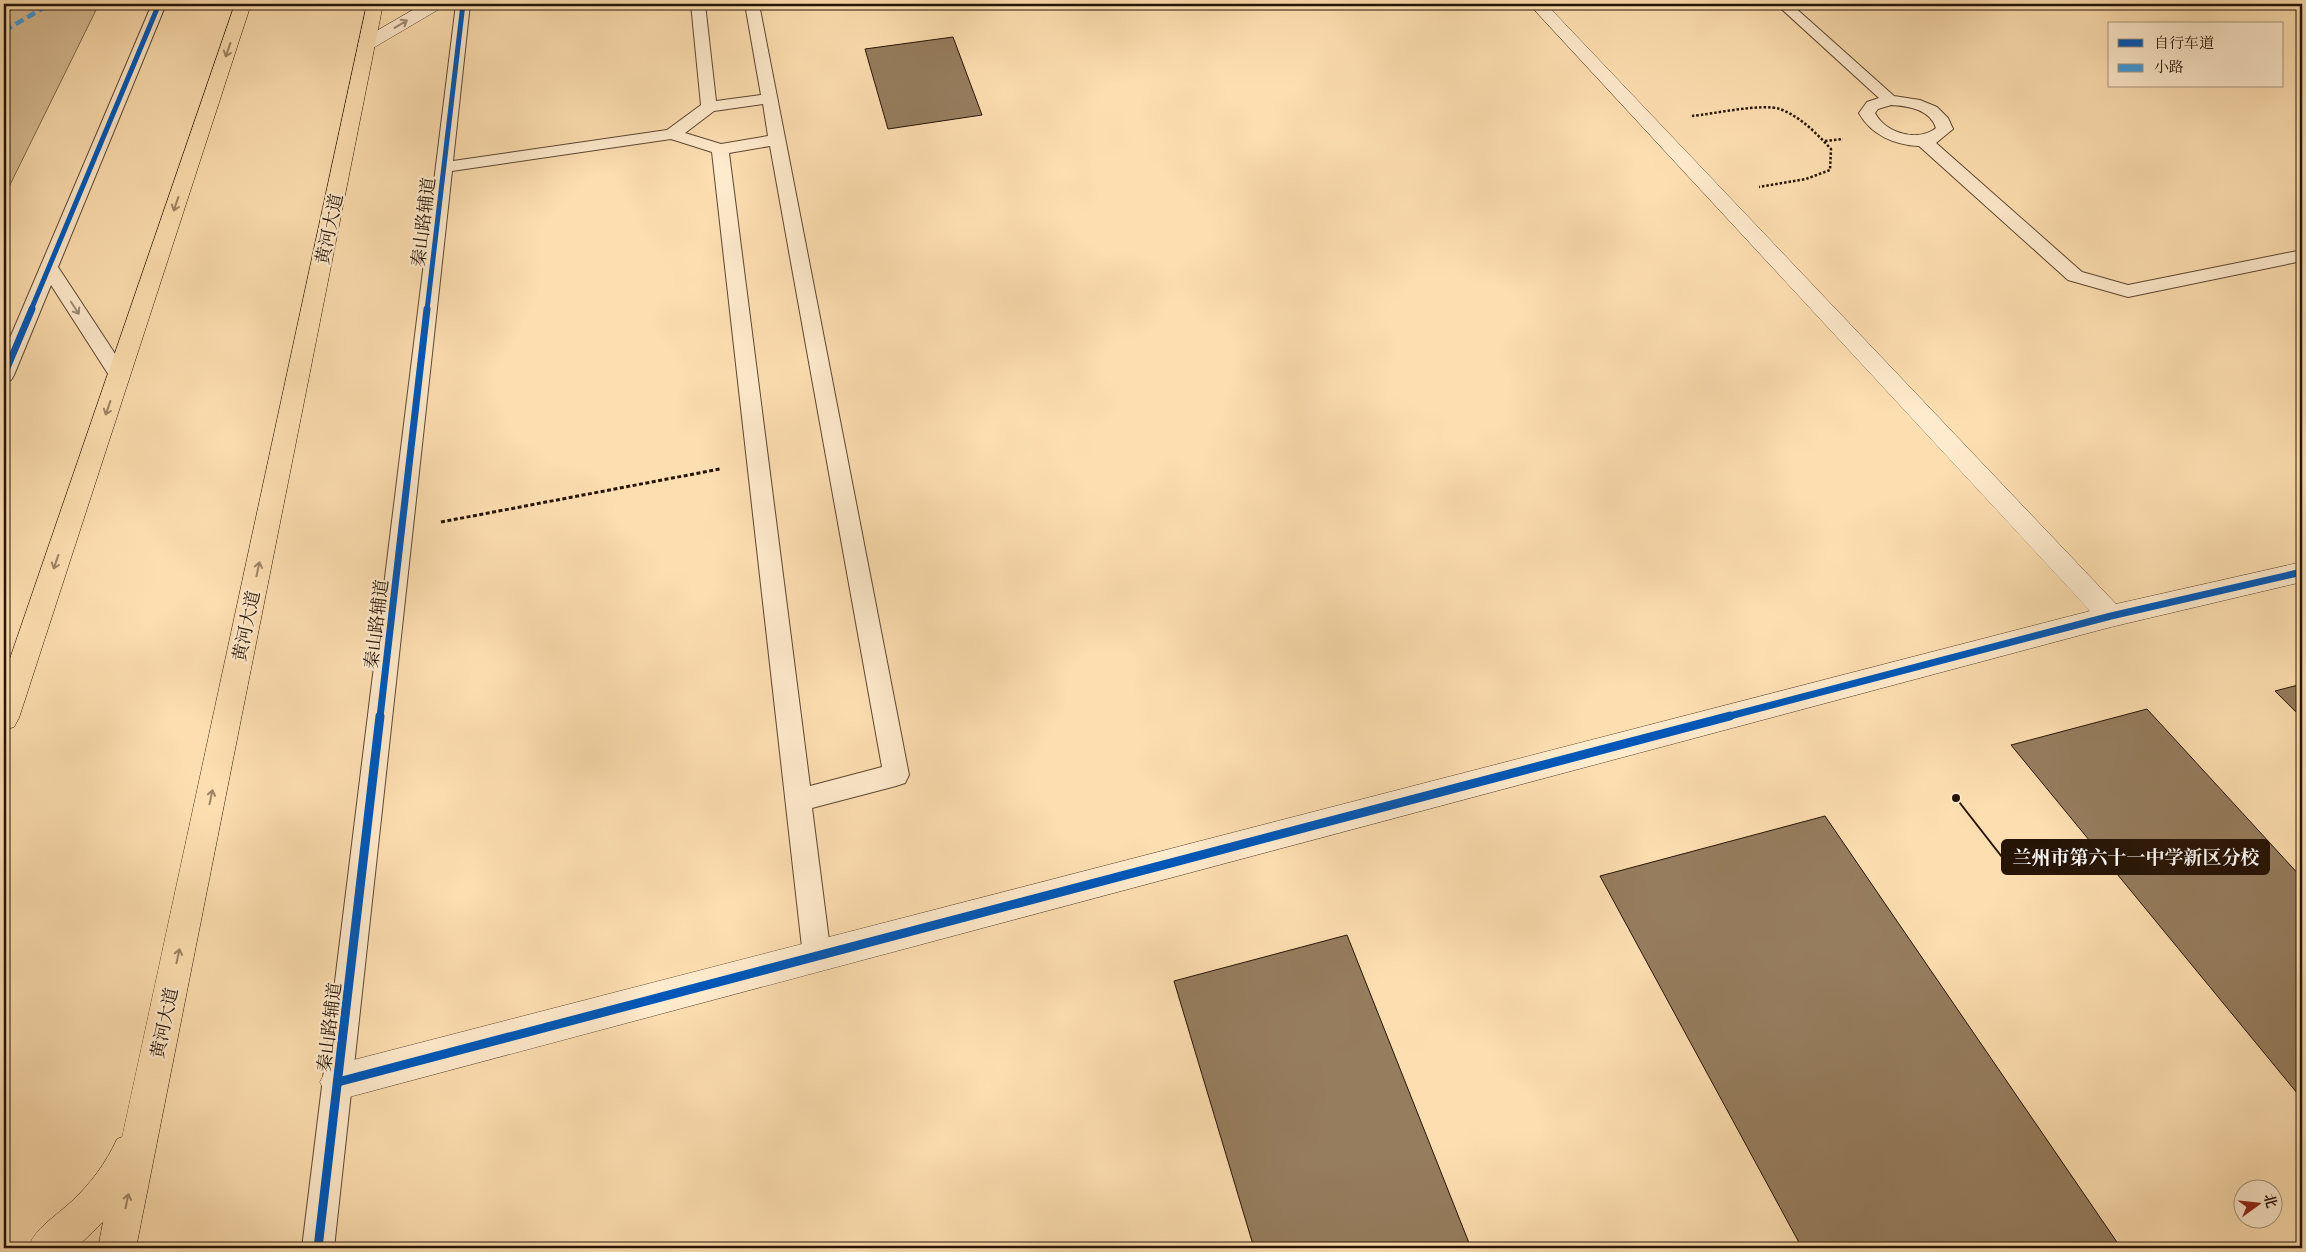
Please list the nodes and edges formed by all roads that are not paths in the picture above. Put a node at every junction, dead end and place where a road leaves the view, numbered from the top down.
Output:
1 (159, 4) edge
2 (244, 4) edge
3 (375, 4) edge
4 (435, 4) edge
5 (463, 4) edge
6 (698, 4) edge
7 (752, 4) edge
8 (1537, 4) edge
9 (1783, 4) edge
10 (367, 44) junction
11 (770, 98) junction
12 (1890, 100) junction
13 (709, 107) junction
14 (672, 134) junction
15 (778, 140) junction
16 (1923, 140) junction
17 (720, 149) junction
18 (444, 168) junction
19 (2302, 256) edge
20 (49, 267) junction
21 (4, 375) edge
22 (119, 376) junction
23 (2302, 572) edge
24 (2111, 616) junction
25 (4, 718) edge
26 (798, 800) junction
27 (817, 956) junction
28 (338, 1082) junction
29 (144, 1115) junction
30 (47, 1248) edge
31 (117, 1248) edge
32 (318, 1248) edge

1 - 20 lane
2 -> 22 main road
3 - 10 main road, 黄河大道
10 -> 4 street
5 - 18 lane, 秦山路辅道
6 - 13 lane
7 - 11 lane
8 - 24 street
9 - 12 lane
29 -> 10 main road, 黄河大道
11 - 13 lane
11 - 15 lane
12 - 16 lane
12 - 16 lane
13 - 14 lane
14 - 17 lane
14 - 18 lane
15 - 17 lane
15 - 26 lane
16 - 19 lane
17 - 26 lane
18 - 28 lane, 秦山路辅道
20 - 21 lane
20 -> 22 lane
22 -> 25 main road
23 - 24 street
24 - 27 street
26 - 27 lane
27 - 28 street
28 - 32 lane, 秦山路辅道
29 - 30 main road
31 -> 29 main road, 黄河大道

